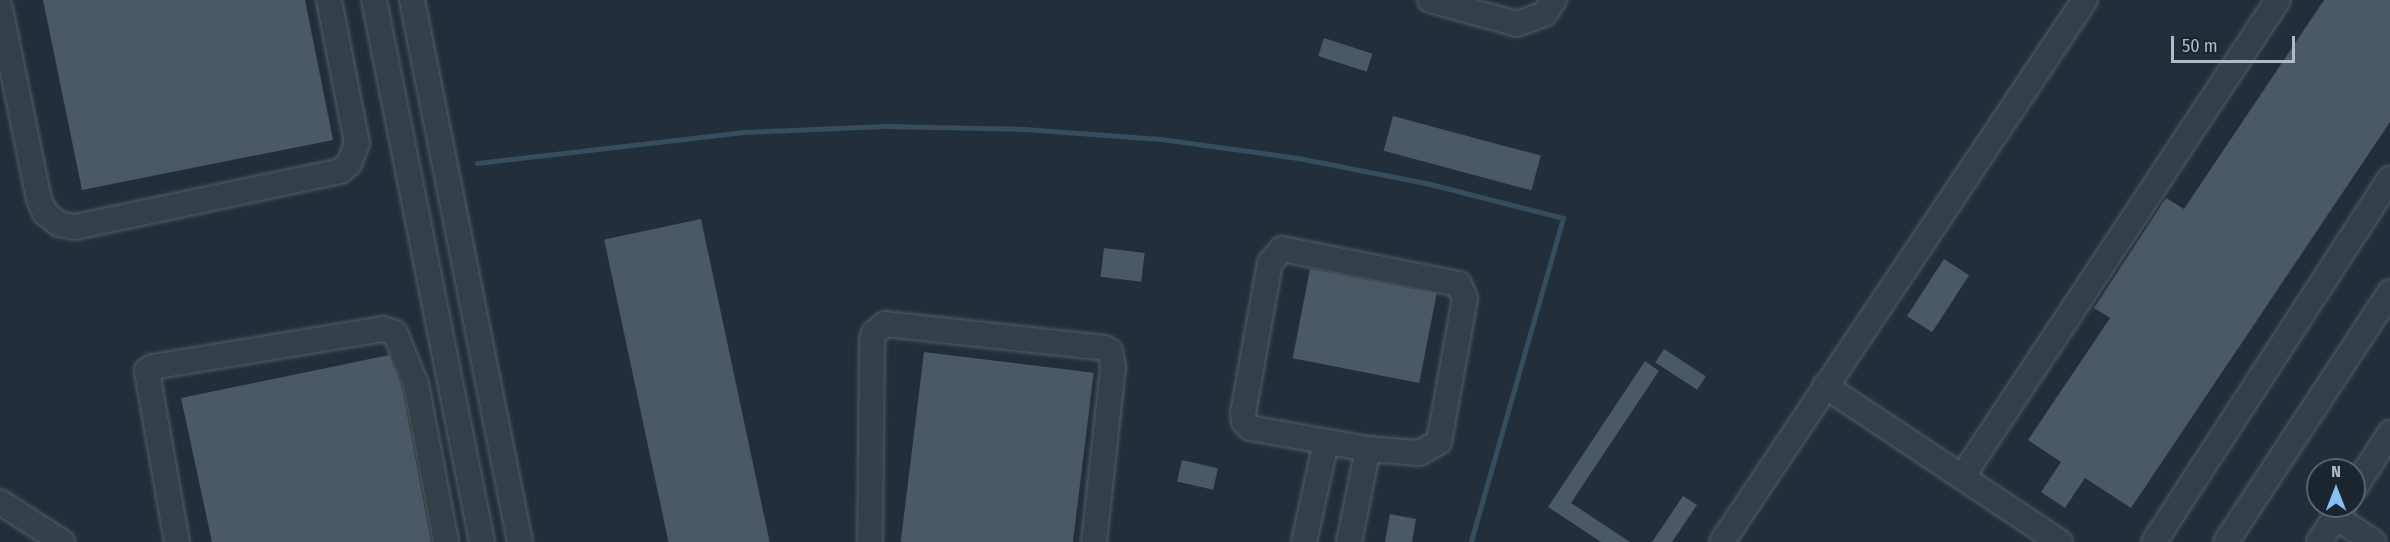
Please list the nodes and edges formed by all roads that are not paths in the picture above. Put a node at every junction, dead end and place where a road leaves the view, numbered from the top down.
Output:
1 (329, 0) edge
2 (374, 0) edge
3 (412, 0) edge
4 (1430, 0) edge
5 (1554, 0) edge
6 (2085, 0) edge
7 (2278, 0) edge
8 (0, 8) edge
9 (2390, 179) edge
10 (2390, 292) edge
11 (1825, 386) junction
12 (2390, 434) edge
13 (1326, 442) junction
14 (1368, 449) junction
15 (2366, 471) edge
16 (1962, 477) junction
17 (0, 502) edge
18 (2335, 518) edge
19 (2347, 518) edge
20 (2058, 541) edge
21 (62, 542) edge
22 (177, 542) edge
23 (446, 542) edge
24 (482, 542) edge
25 (520, 542) edge
26 (870, 542) edge
27 (1094, 542) edge
28 (1304, 542) edge
29 (1349, 542) edge
30 (1722, 542) edge
31 (2154, 542) edge
32 (2226, 542) edge
33 (2319, 542) edge
34 (2373, 542) edge

1 - 8 street
2 - 24 street
3 - 25 street
4 - 5 street
6 - 11 street
7 - 16 street
9 - 31 street
10 - 32 street
11 - 16 street
11 - 30 street
12 - 15 street
13 - 14 street
13 - 14 street
13 - 28 street
14 - 29 street
16 - 20 street
17 - 21 street
18 - 33 street
19 - 34 street
22 - 23 street
26 - 27 street

